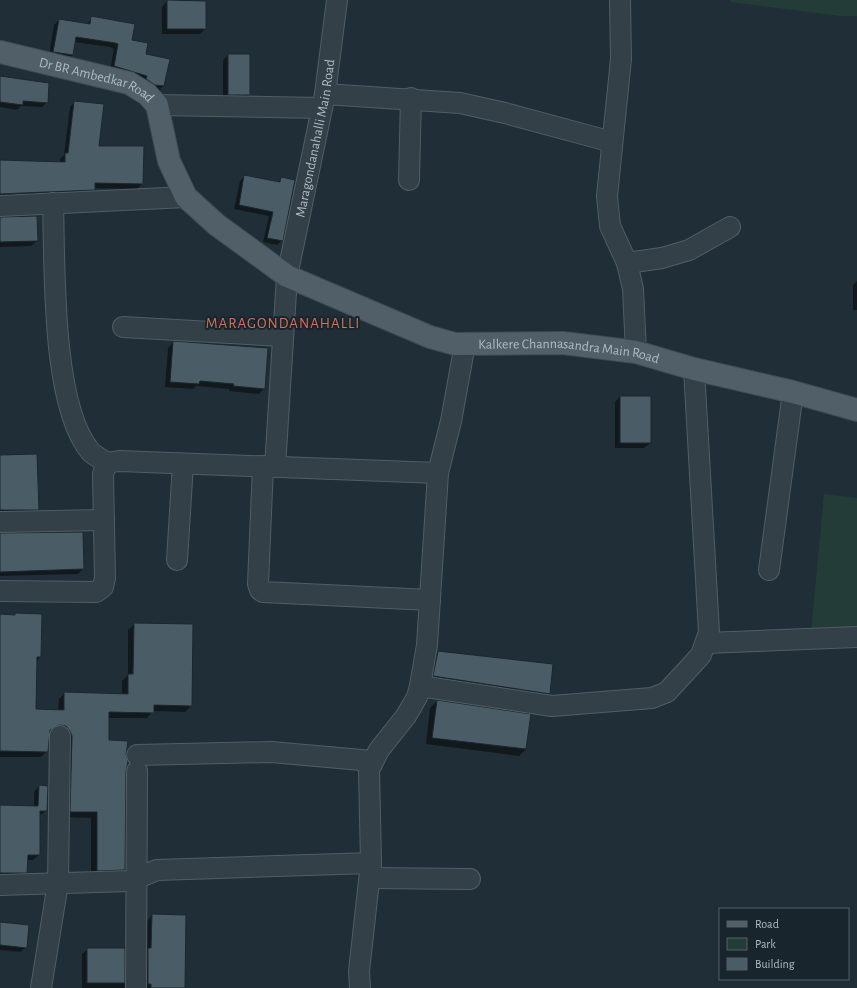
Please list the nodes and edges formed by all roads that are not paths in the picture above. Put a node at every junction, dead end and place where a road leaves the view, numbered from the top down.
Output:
1 (337, 0) edge
2 (620, 0) edge
3 (0, 52) edge
4 (411, 98) junction
5 (324, 101) junction
6 (157, 105) junction
7 (612, 142) junction
8 (409, 180) dead end
9 (186, 197) junction
10 (53, 204) junction
11 (0, 206) edge
12 (730, 227) dead end
13 (627, 263) junction
14 (287, 276) junction
15 (123, 326) dead end
16 (283, 336) junction
17 (465, 344) junction
18 (636, 352) junction
19 (694, 369) junction
20 (793, 392) junction
21 (857, 410) edge
22 (107, 463) junction
23 (183, 464) junction
24 (269, 467) junction
25 (438, 472) junction
26 (104, 520) junction
27 (0, 522) edge
28 (177, 560) dead end
29 (769, 570) dead end
30 (0, 591) edge
31 (430, 600) junction
32 (857, 637) edge
33 (706, 643) junction
34 (420, 686) junction
35 (60, 736) dead end
36 (373, 762) junction
37 (371, 871) junction
38 (137, 879) junction
39 (470, 879) dead end
40 (58, 883) junction
41 (0, 885) edge
42 (41, 988) edge
43 (136, 988) edge
44 (360, 988) edge

1 - 5 street, Maragondanahalli Main Road
2 - 7 street
3 - 6 main road, Dr BR Ambedkar Road
4 - 5 street
4 - 7 street
4 - 8 street
5 - 6 street
5 - 14 street, Maragondanahalli Main Road
6 - 9 main road, Dr BR Ambedkar Road
7 - 13 street
9 - 10 street
9 - 14 main road, Dr BR Ambedkar Road
10 - 11 street
10 - 22 street
12 - 13 street
13 - 18 street
14 - 16 street, Maragondanahalli Main Road
14 - 17 main road, Kalkere Channasandra Main Road
15 - 16 street
16 - 24 street, Maragondanahalli Main Road
17 - 18 main road, Kalkere Channasandra Main Road
17 - 25 street
18 - 19 main road, Kalkere Channasandra Main Road
19 - 20 main road, Kalkere Channasandra Main Road
19 - 33 street
20 - 21 main road, Kalkere Channasandra Main Road
20 - 29 street
22 - 23 street
22 - 26 street
23 - 24 street
23 - 28 street
24 - 25 street
24 - 31 street, Maragondanahalli Main Road
25 - 31 street
26 - 27 street
26 - 30 street
31 - 34 street
32 - 33 street
33 - 34 street
34 - 36 street
35 - 40 street
36 - 37 street
36 - 38 street
37 - 38 street
37 - 39 street
37 - 44 street
38 - 40 street
38 - 43 street
40 - 41 street
40 - 42 street

